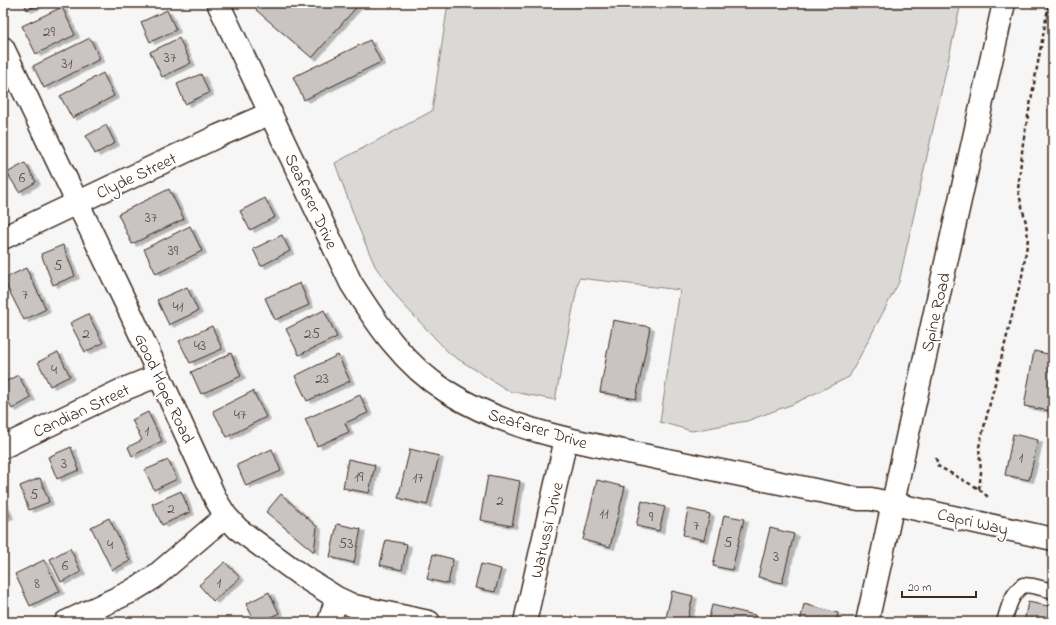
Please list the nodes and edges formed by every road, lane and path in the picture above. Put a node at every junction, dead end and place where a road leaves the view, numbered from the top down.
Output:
1 (218, 3) edge
2 (1004, 3) edge
3 (1049, 3) edge
4 (3, 48) edge
5 (271, 113) junction
6 (77, 203) junction
7 (3, 238) edge
8 (159, 375) junction
9 (566, 438) junction
10 (3, 447) edge
11 (936, 458) dead end
12 (979, 489) junction
13 (988, 497) dead end
14 (893, 504) junction
15 (226, 516) junction
16 (1053, 539) edge
17 (1053, 591) edge
18 (336, 598) junction
19 (66, 622) edge
20 (329, 622) edge
21 (429, 622) edge
22 (525, 622) edge
23 (867, 622) edge
24 (1004, 622) edge

1 - 5 street, Seafarer Drive
2 - 14 street, Spine Road
3 - 12 path
4 - 6 street, Good Hope Road
5 - 6 street, Clyde Street
5 - 9 street, Seafarer Drive
6 - 7 street, Clyde Street
6 - 8 street, Good Hope Road
8 - 10 street, Candian Street
8 - 15 street, Good Hope Road
9 - 14 street, Seafarer Drive
9 - 22 street, Watussi Drive
11 - 12 path
12 - 13 path
14 - 16 street, Capri Way
14 - 23 street, Spine Road
15 - 18 street, Good Hope Road
15 - 19 street
17 - 24 lane
18 - 20 street
18 - 21 street, Good Hope Road

